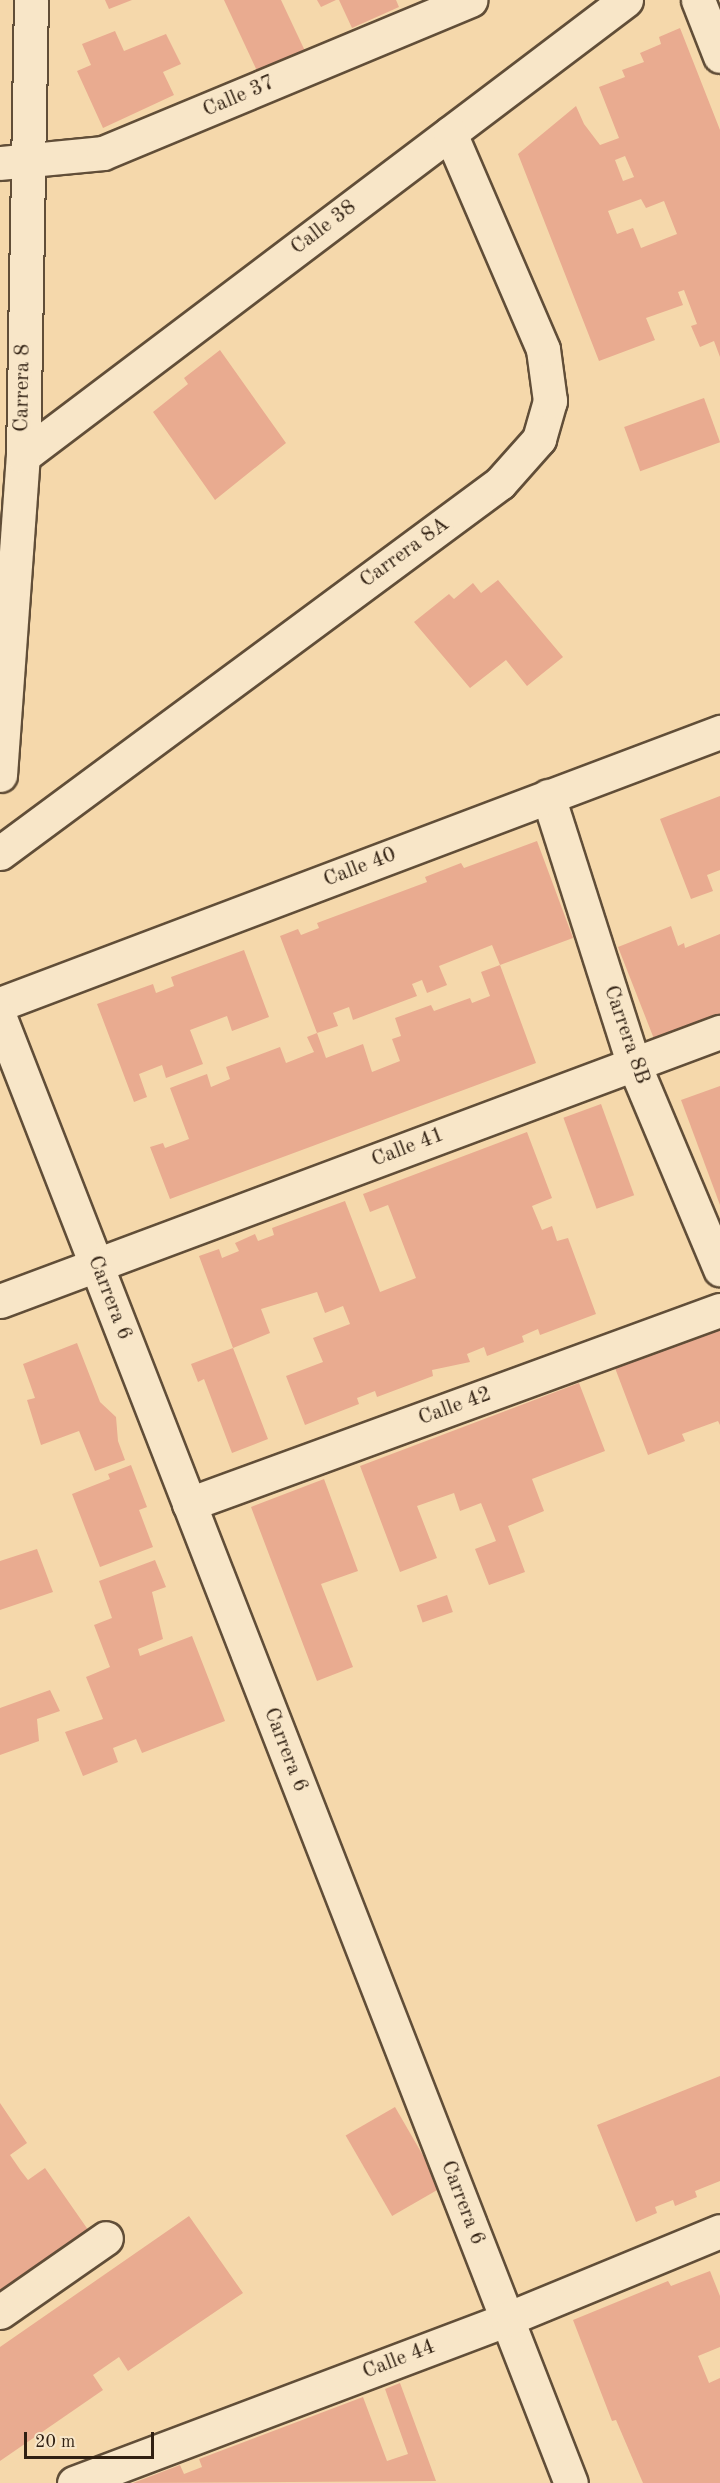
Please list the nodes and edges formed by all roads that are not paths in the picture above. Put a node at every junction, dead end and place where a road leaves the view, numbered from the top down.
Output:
1 (31, 0) edge
2 (470, 0) edge
3 (626, 0) edge
4 (698, 0) edge
5 (720, 56) edge
6 (450, 133) junction
7 (13, 161) edge
8 (23, 456) junction
9 (720, 732) edge
10 (0, 775) edge
11 (548, 796) junction
12 (0, 853) edge
13 (0, 1004) edge
14 (0, 1018) edge
15 (720, 1032) edge
16 (633, 1062) junction
17 (97, 1267) junction
18 (720, 1269) edge
19 (0, 1302) edge
20 (720, 1310) edge
21 (189, 1504) junction
22 (720, 2231) edge
23 (106, 2238) dead end
24 (0, 2312) edge
25 (507, 2319) junction
26 (75, 2483) edge
27 (571, 2483) edge

1 - 7 street, Carrera 8
2 - 7 street, Calle 37
3 - 6 street, Calle 38
4 - 5 street
6 - 8 street, Calle 38
6 - 12 street, Carrera 8A
7 - 8 street, Carrera 8
8 - 10 street, Carrera 8
9 - 11 street, Calle 40
11 - 13 street, Calle 40
11 - 16 street, Carrera 8B
14 - 17 street, Carrera 6
15 - 16 street, Calle 41
16 - 17 street, Calle 41
16 - 18 street, Carrera 8B
17 - 19 street, Calle 41
17 - 21 street, Carrera 6
20 - 21 street, Calle 42
21 - 25 street, Carrera 6
22 - 25 street, Calle 44
23 - 24 street
25 - 26 street, Calle 44
25 - 27 street, Carrera 6

